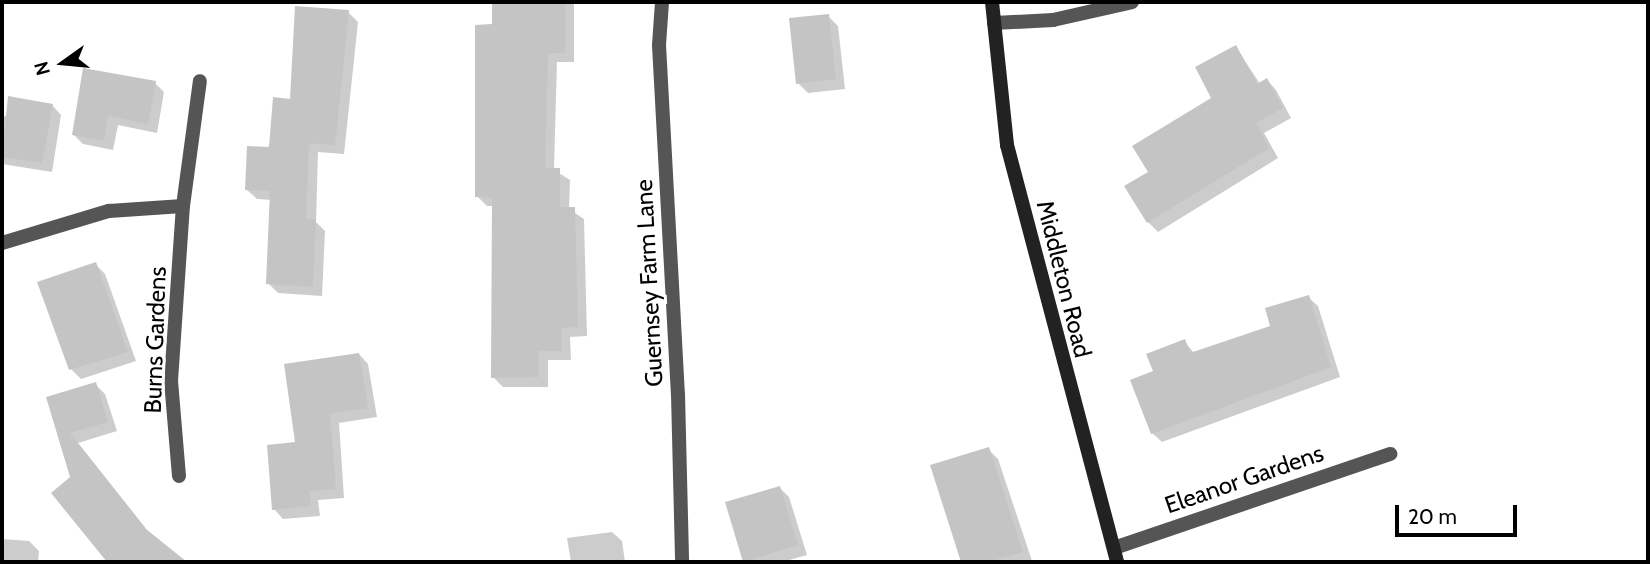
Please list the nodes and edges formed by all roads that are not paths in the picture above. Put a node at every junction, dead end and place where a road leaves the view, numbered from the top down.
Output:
1 (662, 2) edge
2 (992, 2) edge
3 (1132, 2) edge
4 (994, 23) junction
5 (200, 81) dead end
6 (183, 206) junction
7 (2, 243) edge
8 (1390, 454) dead end
9 (179, 476) dead end
10 (1116, 555) edge
11 (682, 562) edge

1 - 11 street, Guernsey Farm Lane
2 - 4 main road, Middleton Road
3 - 4 street
4 - 10 main road, Middleton Road
5 - 6 street, Burns Gardens
6 - 7 street
6 - 9 street, Burns Gardens
8 - 10 street, Eleanor Gardens

